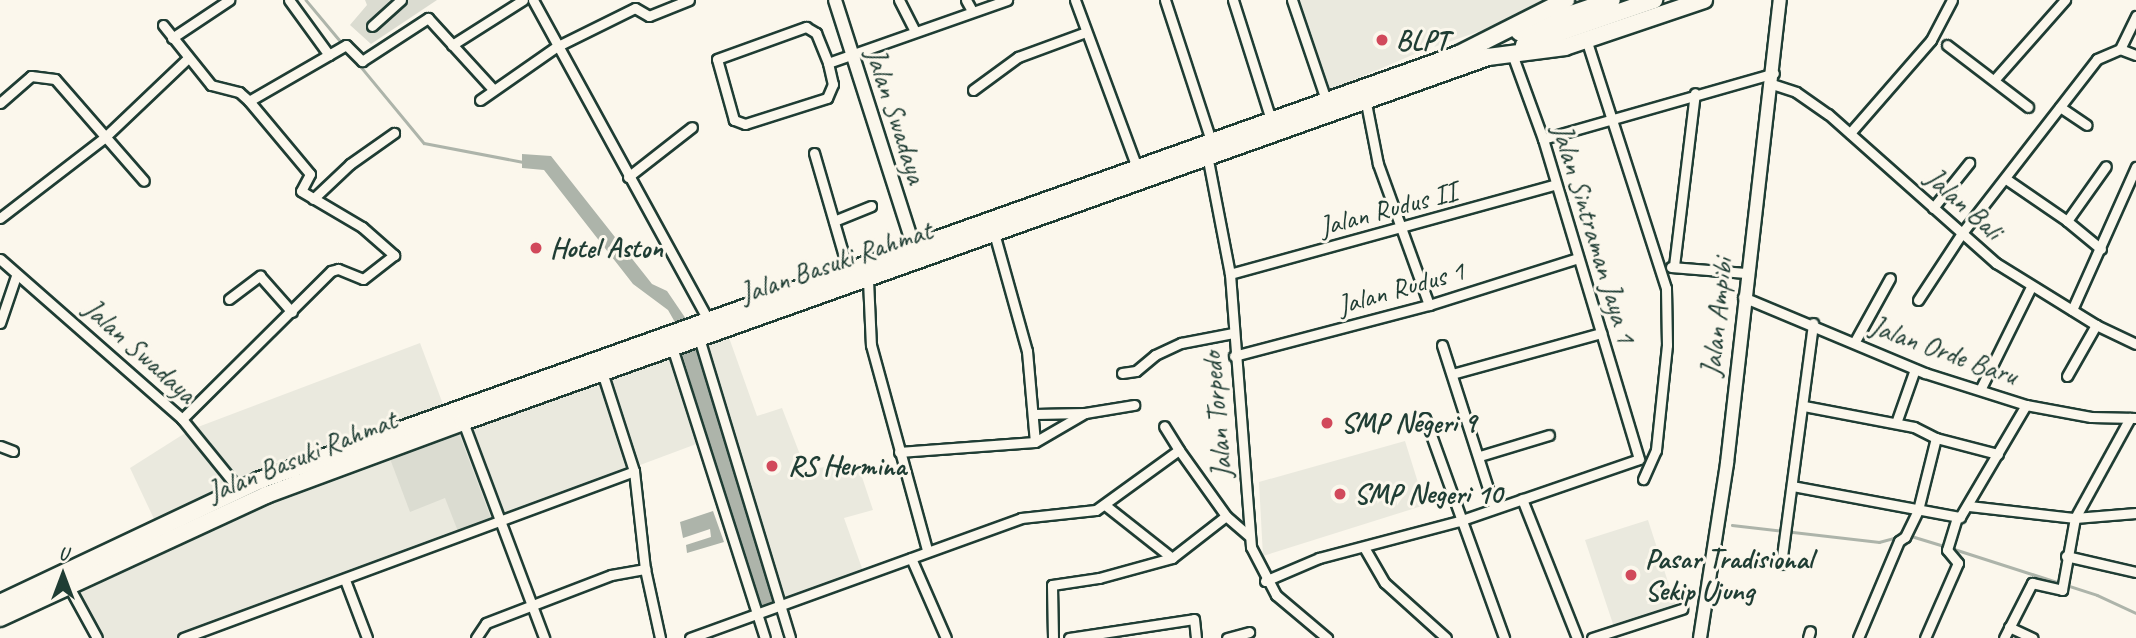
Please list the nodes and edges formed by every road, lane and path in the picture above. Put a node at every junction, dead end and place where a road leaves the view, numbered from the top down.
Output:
1 (229, 0) edge
2 (289, 0) edge
3 (401, 0) edge
4 (523, 0) edge
5 (533, 0) edge
6 (689, 0) edge
7 (835, 0) edge
8 (900, 0) edge
9 (966, 0) edge
10 (1007, 0) edge
11 (1075, 0) edge
12 (1165, 0) edge
13 (1233, 0) edge
14 (1292, 0) edge
15 (1566, 0) edge
16 (1612, 0) edge
17 (1654, 0) edge
18 (1704, 0) edge
19 (1780, 0) edge
20 (1952, 0) edge
21 (2065, 0) edge
22 (972, 11) junction
23 (2136, 16) edge
24 (163, 26) dead end
25 (372, 26) dead end
26 (914, 30) junction
27 (1086, 32) junction
28 (172, 38) junction
29 (1586, 39) junction
30 (1947, 45) dead end
31 (452, 46) junction
32 (556, 47) junction
33 (2120, 50) junction
34 (1486, 51) junction
35 (850, 54) junction
36 (1512, 54) junction
37 (331, 55) junction
38 (2136, 55) edge
39 (188, 58) junction
40 (828, 63) junction
41 (1773, 78) junction
42 (1995, 79) junction
43 (492, 88) junction
44 (973, 90) dead end
45 (1695, 93) junction
46 (480, 100) dead end
47 (1326, 100) junction
48 (249, 101) junction
49 (0, 103) edge
50 (1366, 103) junction
51 (2028, 107) dead end
52 (2060, 107) junction
53 (1611, 116) junction
54 (1271, 120) junction
55 (2087, 125) dead end
56 (692, 127) dead end
57 (394, 133) dead end
58 (1850, 133) junction
59 (104, 138) junction
60 (1543, 139) junction
61 (1211, 141) junction
62 (814, 153) dead end
63 (1208, 160) junction
64 (1969, 163) dead end
65 (2106, 166) dead end
66 (2136, 167) edge
67 (1137, 169) junction
68 (628, 177) junction
69 (2006, 179) junction
70 (144, 181) dead end
71 (1556, 184) junction
72 (313, 199) junction
73 (872, 206) dead end
74 (1933, 208) junction
75 (0, 218) edge
76 (834, 221) junction
77 (2067, 222) junction
78 (1402, 230) junction
79 (994, 233) junction
80 (1962, 233) junction
81 (914, 247) junction
82 (2101, 249) junction
83 (1578, 258) junction
84 (0, 260) edge
85 (1674, 266) junction
86 (1663, 269) junction
87 (848, 270) junction
88 (1746, 273) junction
89 (1230, 274) junction
90 (16, 276) junction
91 (1891, 278) dead end
92 (868, 280) junction
93 (2031, 288) junction
94 (1744, 297) junction
95 (229, 299) dead end
96 (1917, 300) dead end
97 (1429, 305) junction
98 (2072, 310) junction
99 (292, 312) junction
100 (0, 323) edge
101 (1813, 323) junction
102 (2096, 325) junction
103 (700, 331) junction
104 (1233, 333) junction
105 (1601, 333) junction
106 (674, 342) junction
107 (1854, 343) junction
108 (2136, 344) edge
109 (1442, 345) dead end
110 (1234, 356) junction
111 (1915, 369) junction
112 (601, 372) junction
113 (1122, 373) dead end
114 (1452, 374) junction
115 (2067, 376) dead end
116 (1982, 388) junction
117 (1134, 405) dead end
118 (2026, 405) junction
119 (1804, 406) junction
120 (1086, 413) junction
121 (1035, 414) junction
122 (1425, 418) dead end
123 (2133, 418) edge
124 (182, 419) junction
125 (463, 422) junction
126 (1896, 423) junction
127 (1164, 426) dead end
128 (1549, 435) dead end
129 (1936, 438) junction
130 (1035, 442) junction
131 (0, 446) edge
132 (1179, 450) junction
133 (13, 451) dead end
134 (898, 452) junction
135 (1998, 454) junction
136 (1480, 456) junction
137 (634, 471) junction
138 (1643, 480) dead end
139 (1792, 486) junction
140 (238, 488) junction
141 (1522, 499) junction
142 (1105, 505) junction
143 (1969, 506) junction
144 (1494, 507) junction
145 (1917, 510) junction
146 (2136, 513) edge
147 (1226, 516) junction
148 (1957, 518) junction
149 (2075, 518) junction
150 (1459, 521) junction
151 (498, 522) junction
152 (1249, 536) junction
153 (1364, 549) junction
154 (927, 550) junction
155 (2066, 556) junction
156 (911, 558) junction
157 (1172, 558) junction
158 (1781, 564) dead end
159 (645, 569) junction
160 (2136, 572) edge
161 (345, 580) junction
162 (1265, 581) junction
163 (68, 585) junction
164 (0, 603) edge
165 (534, 605) junction
166 (777, 608) junction
167 (1682, 609) dead end
168 (758, 615) junction
169 (0, 618) edge
170 (2009, 627) junction
171 (1249, 632) dead end
172 (97, 638) edge
173 (183, 638) edge
174 (367, 638) edge
175 (476, 638) edge
176 (544, 638) edge
177 (660, 638) edge
178 (690, 638) edge
179 (765, 638) edge
180 (790, 638) edge
181 (946, 638) edge
182 (1054, 638) edge
183 (1069, 638) edge
184 (1196, 638) edge
185 (1227, 638) edge
186 (1327, 638) edge
187 (1446, 638) edge
188 (1504, 638) edge
189 (1577, 638) edge
190 (1592, 638) edge
191 (1700, 638) edge
192 (1858, 638) edge
193 (1925, 638) edge
194 (2004, 638) edge
195 (2032, 638) edge

1 - 28 street
2 - 37 street
3 - 25 street
4 - 31 street
5 - 32 street
6 - 32 street
7 - 35 street, Jalan Swadaya
8 - 26 street
9 - 22 street
10 - 22 street
11 - 27 street
12 - 61 street
13 - 54 street
14 - 47 street
15 - 34 highway, Jalan Basuki Rahmat
16 - 34 highway
17 - 34 highway
18 - 29 highway, Jalan Basuki Rahmat
19 - 41 street, Jalan Ampibi
20 - 58 street
21 - 42 street
22 - 26 street
23 - 33 street
24 - 28 street
26 - 35 street
27 - 44 street
27 - 67 street
28 - 39 street
29 - 36 highway, Jalan Basuki Rahmat
29 - 53 street
30 - 42 street
31 - 37 street
31 - 43 street
32 - 43 street
32 - 68 street
33 - 38 street
33 - 52 street
34 - 36 highway, Jalan Basuki Rahmat
34 - 47 highway, Jalan Basuki Rahmat
34 - 50 highway, Jalan Basuki Rahmat
35 - 40 street
35 - 81 street, Jalan Swadaya
36 - 60 street, Jalan Sintraman Jaya 1
37 - 48 street
39 - 48 street
39 - 59 street
40 - 40 street
41 - 45 street
41 - 58 street, Jalan Bali
41 - 88 street, Jalan Ampibi
42 - 51 street
43 - 46 street
45 - 53 street
45 - 85 street
47 - 54 highway, Jalan Basuki Rahmat
48 - 72 street
49 - 59 street
50 - 63 highway, Jalan Basuki Rahmat
50 - 78 street
52 - 55 street
52 - 69 street
53 - 60 street
53 - 86 street
54 - 61 highway, Jalan Basuki Rahmat
56 - 68 street
57 - 72 street
58 - 74 street, Jalan Bali
59 - 70 street
59 - 75 street
60 - 71 street, Jalan Sintraman Jaya 1
61 - 67 highway, Jalan Basuki Rahmat
62 - 76 street
63 - 79 highway, Jalan Basuki Rahmat
63 - 89 street, Jalan Torpedo
64 - 74 street
65 - 77 street
66 - 82 street
67 - 81 highway, Jalan Basuki Rahmat
68 - 103 street
69 - 77 street
69 - 80 street
71 - 78 street, Jalan Rudus II
71 - 83 street, Jalan Sintraman Jaya 1
72 - 99 street
73 - 76 street
74 - 80 street, Jalan Bali
76 - 87 street
77 - 82 street
78 - 89 street, Jalan Rudus II
78 - 97 street
79 - 92 highway, Jalan Basuki Rahmat
79 - 121 street
80 - 93 street, Jalan Bali
80 - 96 street
81 - 87 highway, Jalan Basuki Rahmat
82 - 98 street
83 - 97 street, Jalan Rudus 1
83 - 105 street, Jalan Sintraman Jaya 1
84 - 90 street, Jalan Swadaya
85 - 86 street
85 - 88 street
86 - 138 street
87 - 103 highway, Jalan Basuki Rahmat
88 - 94 street, Jalan Ampibi
89 - 104 street, Jalan Torpedo
90 - 100 street
90 - 124 street, Jalan Swadaya
91 - 107 street
92 - 103 highway, Jalan Basuki Rahmat
92 - 134 street
93 - 98 street, Jalan Bali
93 - 116 street
94 - 101 street, Jalan Orde Baru
94 - 191 street, Jalan Ampibi
95 - 99 street
97 - 110 street, Jalan Rudus 1
98 - 102 street, Jalan Bali
99 - 124 street
101 - 107 street, Jalan Orde Baru
101 - 119 street
102 - 108 street, Jalan Bali
102 - 115 street
103 - 106 highway, Jalan Basuki Rahmat
103 - 166 street
104 - 110 street, Jalan Torpedo
104 - 113 street
105 - 114 street
105 - 141 street, Jalan Sintraman Jaya 1
106 - 112 highway, Jalan Basuki Rahmat
106 - 140 highway, Jalan Basuki Rahmat
106 - 168 street
107 - 111 street, Jalan Orde Baru
109 - 114 street
110 - 152 street, Jalan Torpedo
111 - 116 street, Jalan Orde Baru
111 - 126 street
112 - 125 highway, Jalan Basuki Rahmat
112 - 137 street
114 - 136 street
116 - 118 street, Jalan Orde Baru
117 - 120 street
118 - 123 street, Jalan Orde Baru
118 - 135 street
119 - 126 street
119 - 139 street
120 - 121 street
120 - 130 street
121 - 130 street
122 - 150 street
123 - 149 street
124 - 140 street, Jalan Swadaya
125 - 151 street
125 - 163 highway, Jalan Basuki Rahmat
126 - 129 street
127 - 132 street
128 - 136 street
129 - 135 street
129 - 145 street
130 - 134 street
131 - 133 street
132 - 142 street
132 - 147 street
134 - 154 street
135 - 143 street
136 - 144 street
137 - 151 street
137 - 159 street
139 - 145 street
139 - 158 street
140 - 164 highway, Jalan Basuki Rahmat
141 - 144 street
141 - 189 street
142 - 154 street
142 - 157 street
143 - 148 street
143 - 149 street
144 - 150 street
145 - 148 street
145 - 192 street
146 - 149 street
147 - 152 street
147 - 157 street
148 - 193 street
149 - 155 street
150 - 153 street
150 - 188 street
151 - 161 street
151 - 165 street
152 - 162 street, Jalan Torpedo
153 - 162 street
153 - 187 street
154 - 156 street
155 - 160 street
155 - 170 street
156 - 166 street
156 - 181 street
157 - 182 street
159 - 165 street
159 - 177 street
161 - 173 street
161 - 174 street
162 - 186 street, Jalan Torpedo
163 - 169 highway, Jalan Basuki Rahmat
163 - 172 street
165 - 175 street
165 - 176 street
166 - 168 street
166 - 180 street
167 - 190 street
168 - 178 street
168 - 179 street
170 - 194 street
170 - 195 street
171 - 185 street
183 - 184 street

